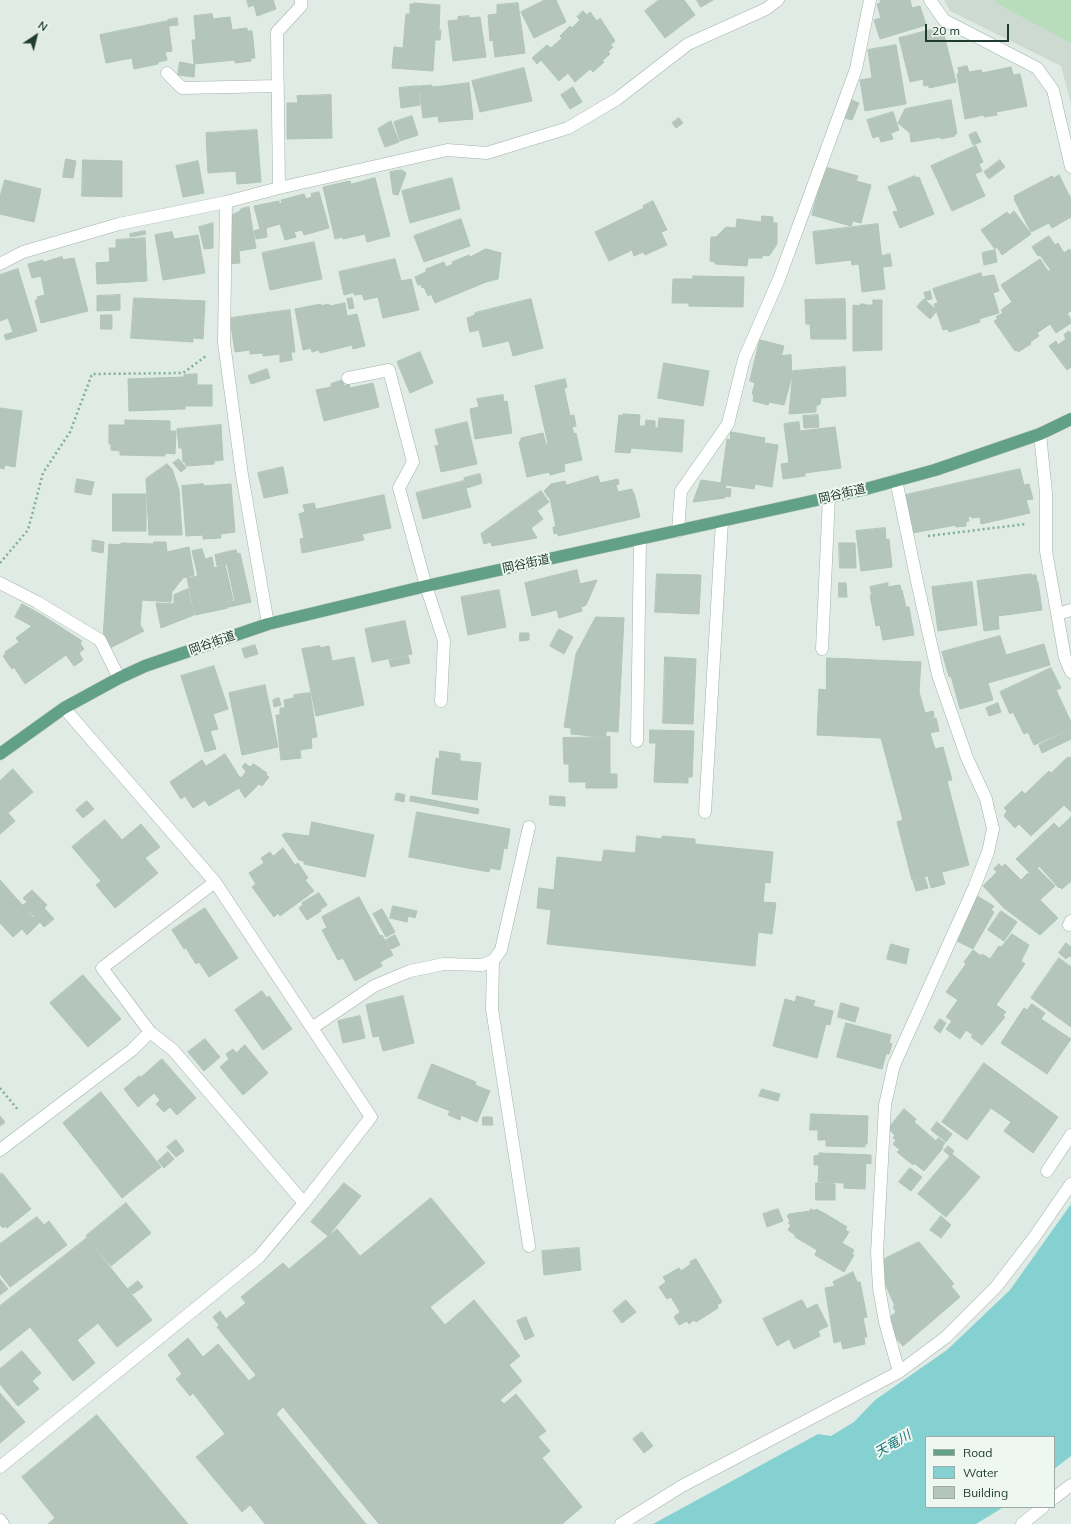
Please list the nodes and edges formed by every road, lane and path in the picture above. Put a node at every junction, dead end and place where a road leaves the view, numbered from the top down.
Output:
1 (301, 0) edge
2 (778, 0) edge
3 (870, 0) edge
4 (930, 0) edge
5 (167, 73) dead end
6 (278, 86) junction
7 (1071, 167) edge
8 (279, 188) junction
9 (226, 202) junction
10 (0, 264) edge
11 (224, 343) junction
12 (348, 378) dead end
13 (1071, 419) edge
14 (1040, 434) junction
15 (896, 480) junction
16 (829, 497) junction
17 (722, 521) junction
18 (1046, 521) junction
19 (678, 531) junction
20 (908, 538) junction
21 (640, 540) junction
22 (0, 562) edge
23 (0, 583) edge
24 (426, 586) junction
25 (1071, 610) edge
26 (1058, 614) junction
27 (268, 624) junction
28 (822, 649) dead end
29 (1071, 672) edge
30 (118, 678) junction
31 (441, 701) dead end
32 (64, 708) junction
33 (637, 741) dead end
34 (0, 754) edge
35 (706, 812) dead end
36 (529, 827) dead end
37 (215, 882) junction
38 (493, 961) junction
39 (312, 1028) junction
40 (150, 1032) junction
41 (0, 1088) edge
42 (31, 1126) junction
43 (1071, 1135) edge
44 (0, 1150) edge
45 (1047, 1170) dead end
46 (1071, 1184) edge
47 (304, 1203) junction
48 (529, 1246) dead end
49 (899, 1372) junction
50 (0, 1467) edge
51 (1071, 1485) edge
52 (1055, 1497) edge
53 (1042, 1508) edge
54 (0, 1520) edge
55 (2, 1524) edge
56 (621, 1524) edge
57 (1022, 1524) edge

1 - 6 street
2 - 8 street
3 - 19 street
4 - 7 street
5 - 6 street
6 - 8 street
8 - 9 street
9 - 10 street
9 - 11 street
11 - 22 path
11 - 27 street
12 - 24 street
13 - 14 main road, 岡谷街道
14 - 15 main road, 岡谷街道
14 - 18 street
15 - 16 main road, 岡谷街道
15 - 20 street
16 - 17 main road, 岡谷街道
16 - 28 street
17 - 19 main road, 岡谷街道
17 - 35 street
18 - 20 path
18 - 26 street
19 - 21 main road, 岡谷街道
20 - 49 street
21 - 24 main road, 岡谷街道
21 - 33 street
23 - 30 street
24 - 27 main road, 岡谷街道
24 - 31 street
25 - 26 street
26 - 29 street
27 - 30 main road, 岡谷街道
30 - 32 main road, 岡谷街道
32 - 34 main road, 岡谷街道
32 - 37 street
36 - 38 street
37 - 39 street
37 - 40 street
38 - 39 street
38 - 48 street
39 - 47 street
40 - 42 street
40 - 47 street
41 - 42 path
42 - 44 street
43 - 45 street
46 - 49 street
47 - 50 street
49 - 56 street
51 - 52 street
53 - 57 street
54 - 55 street

